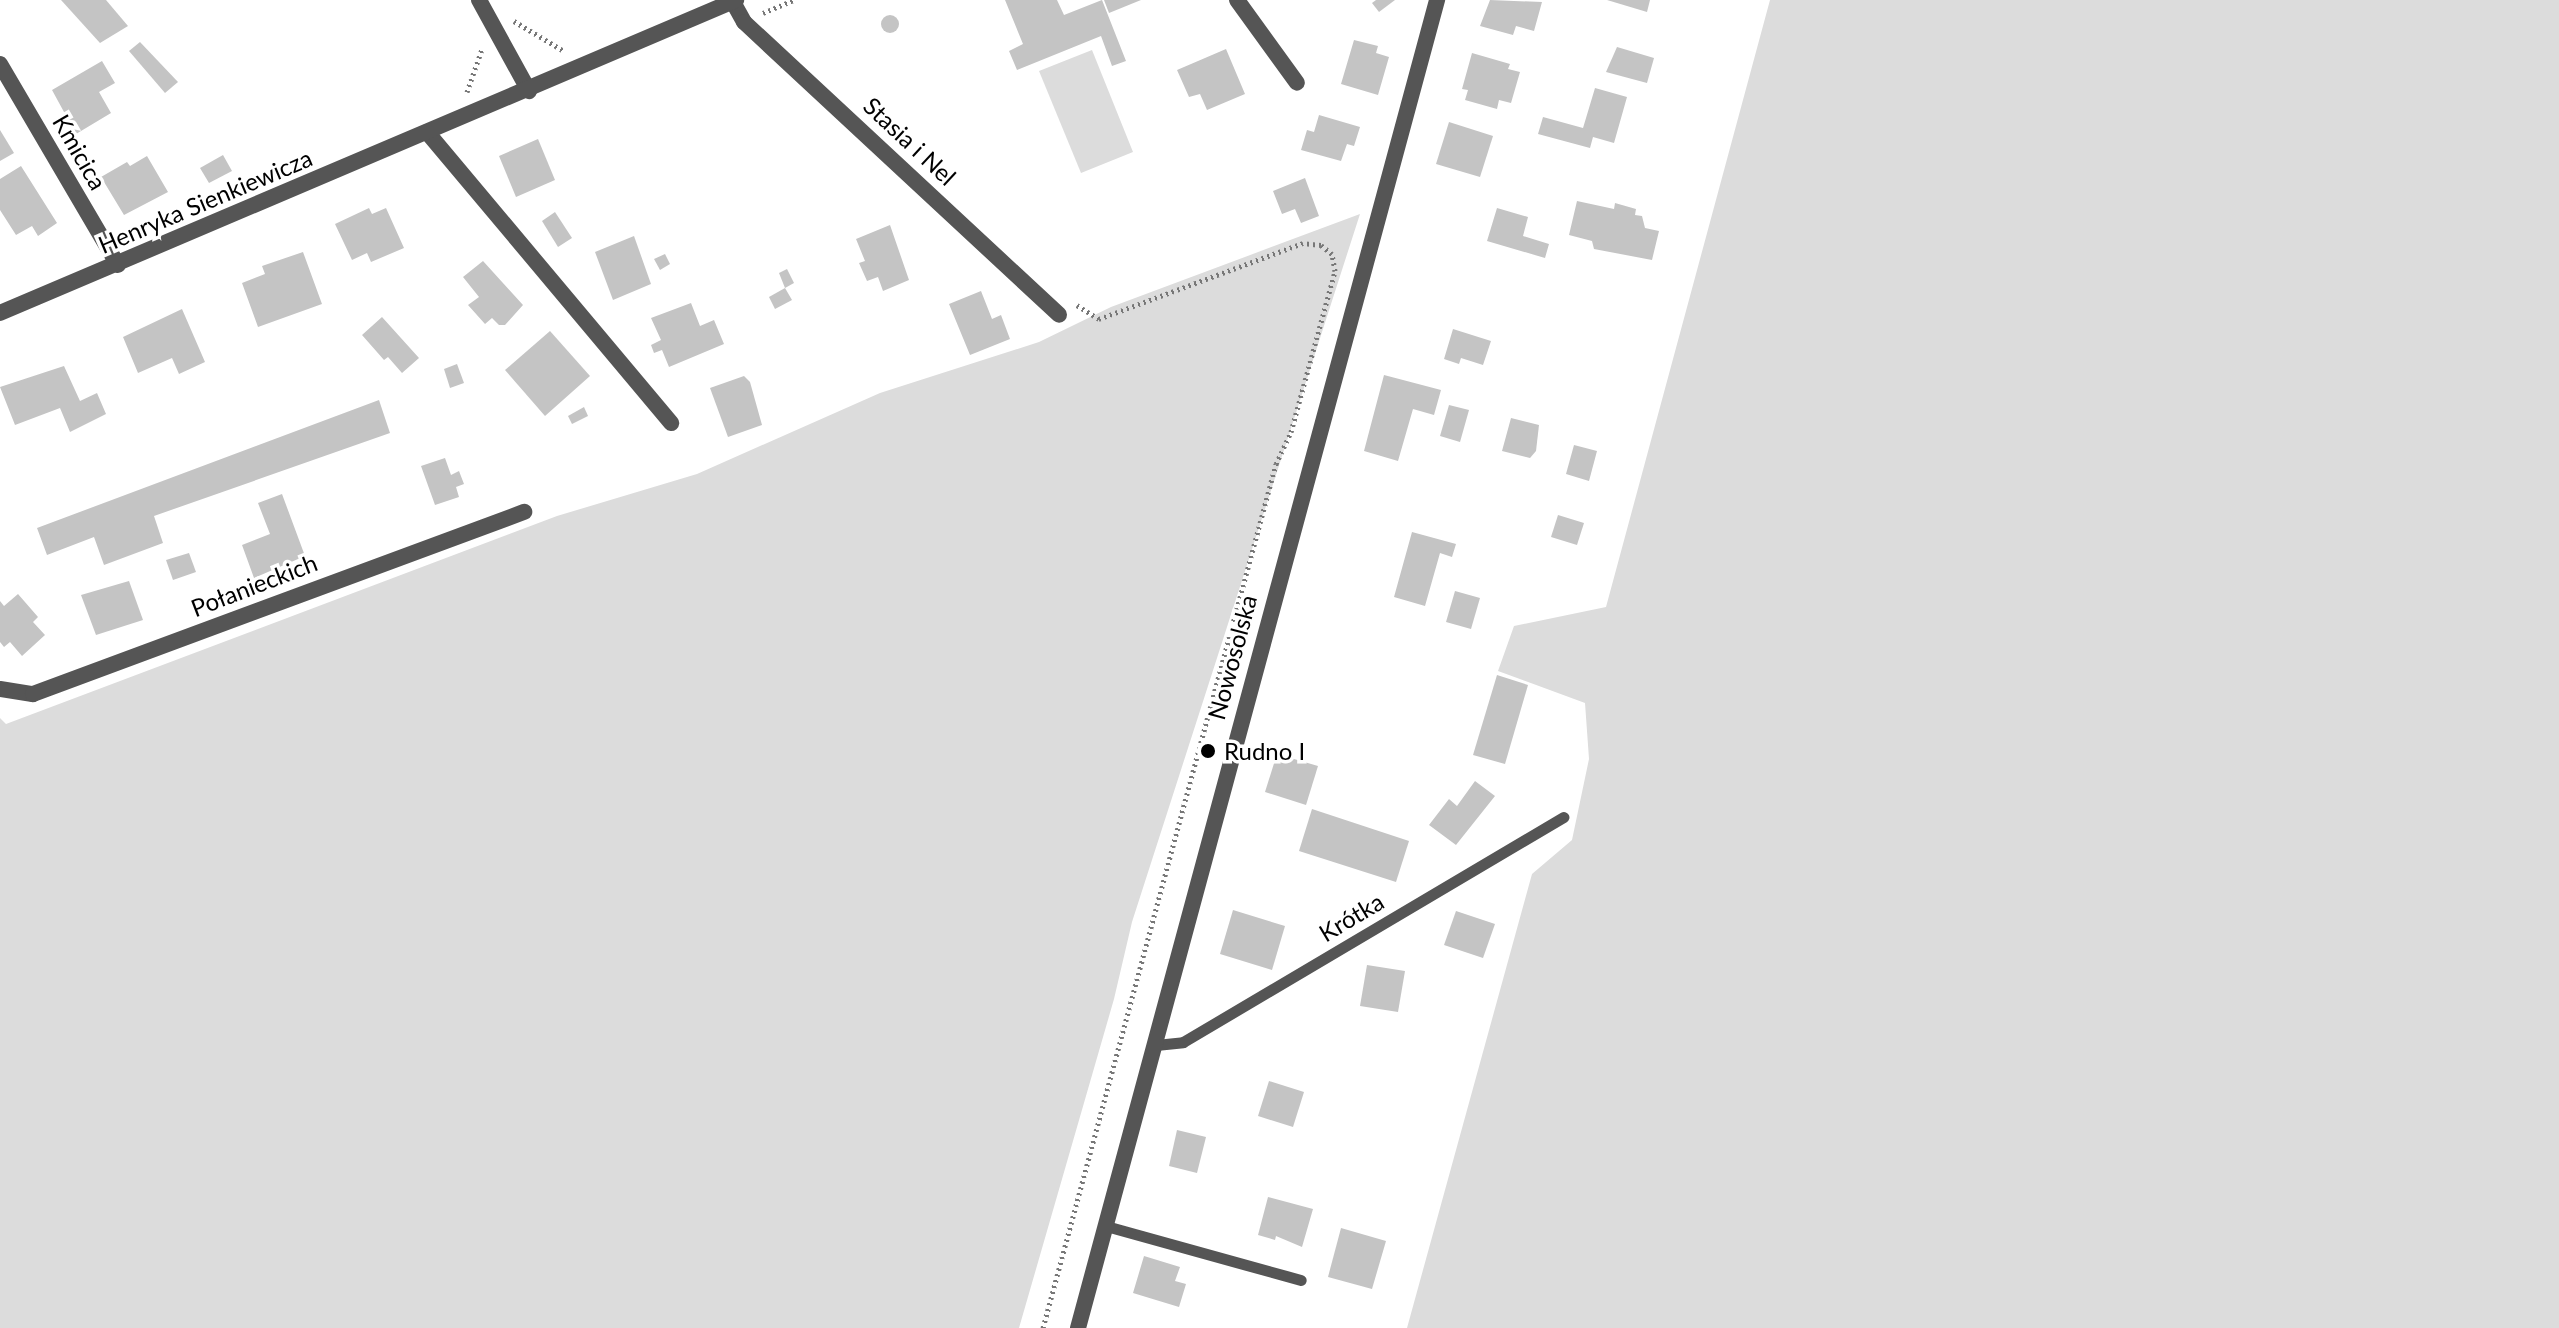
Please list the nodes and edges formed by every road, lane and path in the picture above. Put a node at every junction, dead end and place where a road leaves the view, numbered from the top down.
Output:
1 (479, 0) edge
2 (1237, 0) edge
3 (1437, 0) edge
4 (734, 1) edge
5 (513, 20) dead end
6 (569, 54) dead end
7 (0, 64) edge
8 (1297, 83) dead end
9 (529, 91) junction
10 (427, 132) junction
11 (118, 265) junction
12 (0, 313) edge
13 (1059, 315) joint
14 (671, 423) dead end
15 (524, 512) dead end
16 (0, 689) edge
17 (1564, 817) dead end
18 (1156, 1045) junction
19 (1106, 1226) junction
20 (1301, 1280) dead end
21 (1043, 1328) edge
22 (1078, 1328) edge

1 - 9 street
2 - 8 street
3 - 18 street, Nowosolska
4 - 9 street, Henryka Sienkiewicza
4 - 13 street, Stasia i Nel
5 - 6 path
7 - 11 street, Kmicica
9 - 10 street, Henryka Sienkiewicza
10 - 11 street, Henryka Sienkiewicza
10 - 14 street
11 - 12 street, Henryka Sienkiewicza
13 - 21 path
15 - 16 street, Połanieckich
17 - 18 lane, Krótka
18 - 19 street, Nowosolska
19 - 20 lane
19 - 22 street, Nowosolska

